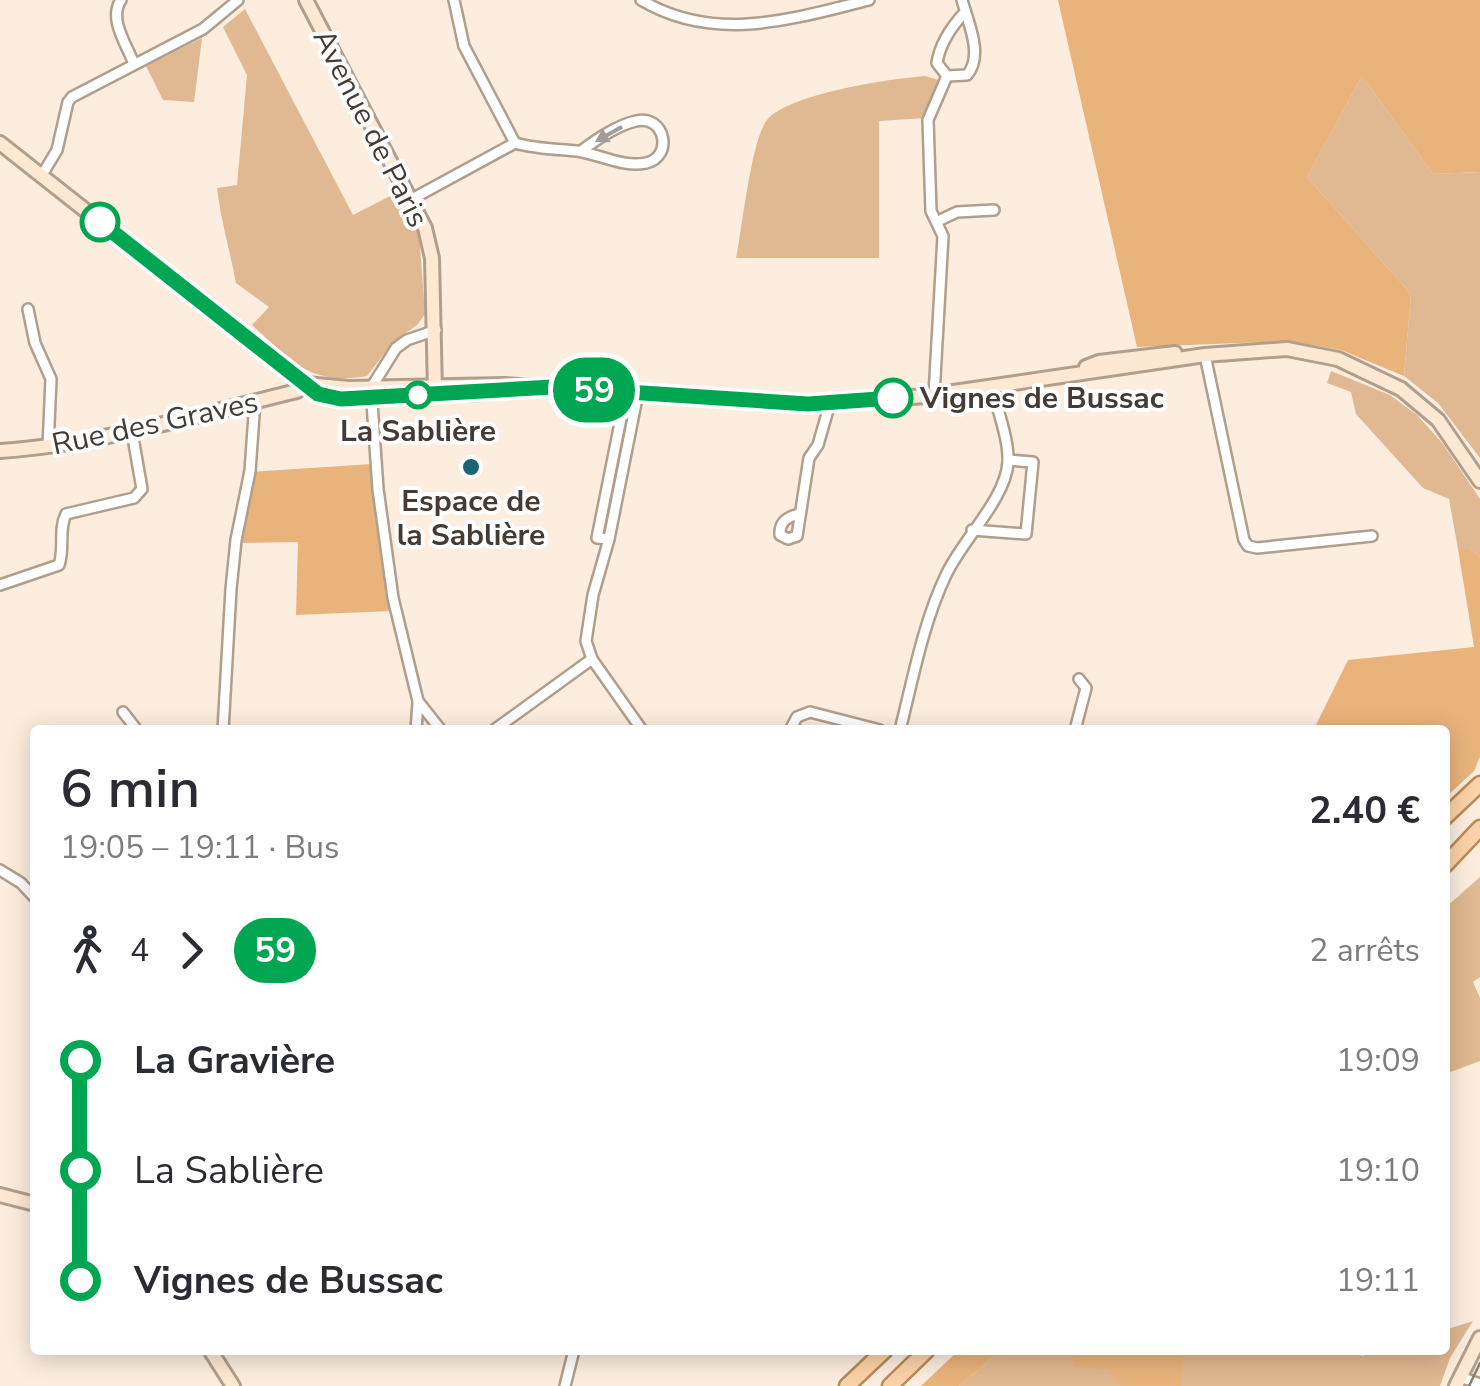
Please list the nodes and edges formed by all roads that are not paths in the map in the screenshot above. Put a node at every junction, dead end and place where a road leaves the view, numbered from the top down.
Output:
1 (120, 0) edge
2 (238, 0) edge
3 (306, 0) edge
4 (454, 0) edge
5 (641, 0) edge
6 (870, 0) edge
7 (962, 0) edge
8 (966, 12) junction
9 (134, 64) junction
10 (947, 76) junction
11 (0, 142) edge
12 (515, 143) junction
13 (581, 151) junction
14 (42, 175) junction
15 (412, 199) junction
16 (994, 210) dead end
17 (938, 221) junction
18 (28, 309) dead end
19 (436, 330) junction
20 (1205, 355) junction
21 (306, 384) junction
22 (435, 386) junction
23 (992, 387) junction
24 (372, 393) junction
25 (632, 393) junction
26 (934, 395) junction
27 (255, 401) junction
28 (830, 403) junction
29 (132, 432) junction
30 (48, 447) junction
31 (0, 451) edge
32 (1008, 460) junction
33 (1480, 481) edge
34 (798, 514) dead end
35 (972, 530) junction
36 (1372, 536) dead end
37 (0, 585) edge
38 (592, 658) junction
39 (1079, 679) dead end
40 (418, 701) junction
41 (123, 712) dead end
42 (133, 725) edge
43 (222, 725) edge
44 (416, 725) edge
45 (437, 725) edge
46 (501, 725) edge
47 (639, 725) edge
48 (793, 725) edge
49 (861, 725) edge
50 (901, 725) edge
51 (1076, 725) edge
52 (1480, 784) edge
53 (1450, 812) edge
54 (1480, 828) edge
55 (1480, 839) edge
56 (1450, 860) edge
57 (1450, 861) edge
58 (0, 870) edge
59 (30, 893) edge
60 (0, 1195) edge
61 (30, 1201) edge
62 (1480, 1338) edge
63 (213, 1355) edge
64 (573, 1355) edge
65 (880, 1355) edge
66 (922, 1355) edge
67 (1458, 1381) edge
68 (1480, 1384) edge
69 (232, 1386) edge
70 (565, 1386) edge
71 (847, 1386) edge
72 (890, 1386) edge

1 - 9 street
2 - 9 street
3 - 15 street, Avenue de Paris
4 - 12 street
5 - 6 street
7 - 8 street
8 - 10 street
8 - 10 street
9 - 14 street
10 - 17 street
11 - 14 street
12 - 13 street
12 - 15 street
13 -> 13 street
14 - 21 street
15 - 19 street, Avenue de Paris
16 - 17 street
17 - 26 street
18 - 30 street
19 - 22 street, Avenue de Paris
19 - 24 street
20 - 23 street
20 - 33 street
20 - 36 street
21 - 24 street
21 - 27 street, Rue des Graves
22 - 24 street
22 - 25 street
23 - 26 street
23 - 32 street
24 - 40 street
25 - 28 street
25 - 38 street
26 - 28 street
27 - 29 street, Rue des Graves
27 - 43 street
28 - 34 street
29 - 30 street, Rue des Graves
29 - 37 street
30 - 31 street, Rue des Graves
32 - 35 street
32 - 35 street
35 - 50 street
38 - 46 street
38 - 47 street
39 - 51 street
40 - 44 street
40 - 45 street
41 - 42 street
48 - 49 street
52 - 53 main road
54 - 56 main road
55 - 57 main road
58 - 59 street
60 - 61 street
62 - 67 street
63 - 69 street
64 - 70 street
65 - 71 main road
66 - 72 main road
67 - 68 street

